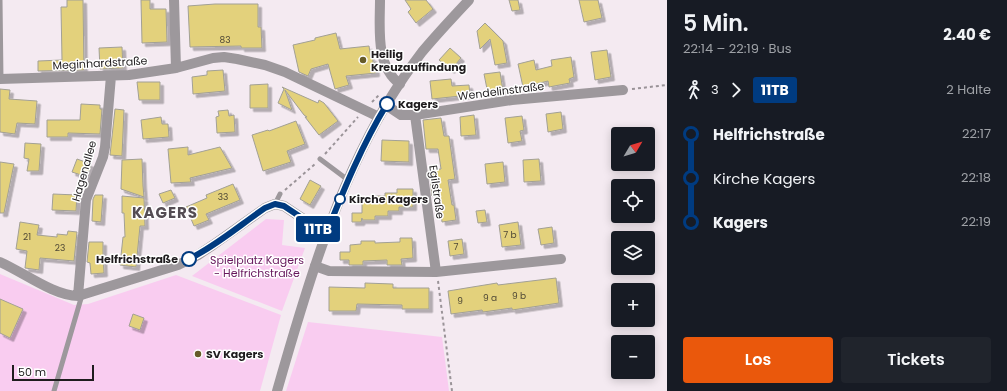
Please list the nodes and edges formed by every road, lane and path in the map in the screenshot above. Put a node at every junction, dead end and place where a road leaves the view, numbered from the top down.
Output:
1 (0, 0) edge
2 (174, 0) edge
3 (380, 0) edge
4 (469, 0) edge
5 (176, 68) junction
6 (111, 76) junction
7 (0, 79) edge
8 (396, 82) junction
9 (667, 85) edge
10 (623, 90) joint
11 (386, 105) junction
12 (364, 110) junction
13 (415, 115) junction
14 (379, 117) junction
15 (320, 159) junction
16 (348, 180) junction
17 (280, 194) joint
18 (275, 204) junction
19 (326, 234) junction
20 (561, 259) dead end
21 (0, 262) edge
22 (315, 266) junction
23 (436, 272) junction
24 (80, 296) junction
25 (54, 391) edge
26 (277, 391) edge
27 (452, 391) edge

1 - 7 lane
2 - 5 street
3 - 8 street
4 - 8 street
5 - 6 street, Meginhardstraße
5 - 12 street, Meginhardstraße
6 - 7 street, Meginhardstraße
6 - 24 street, Hagenallee
8 - 11 street
8 - 12 path
9 - 10 path
10 - 13 street, Wendelinstraße
11 - 13 street, Wendelinstraße
11 - 14 street
12 - 14 street, Meginhardstraße
12 - 15 path
13 - 23 street, Egilstraße
14 - 16 street
15 - 16 lane
15 - 17 path
16 - 19 street
17 - 18 lane
18 - 19 street
18 - 24 street
19 - 22 street
20 - 23 street
21 - 24 street
22 - 23 street
22 - 26 street
23 - 27 path
24 - 25 lane, Hagenallee

